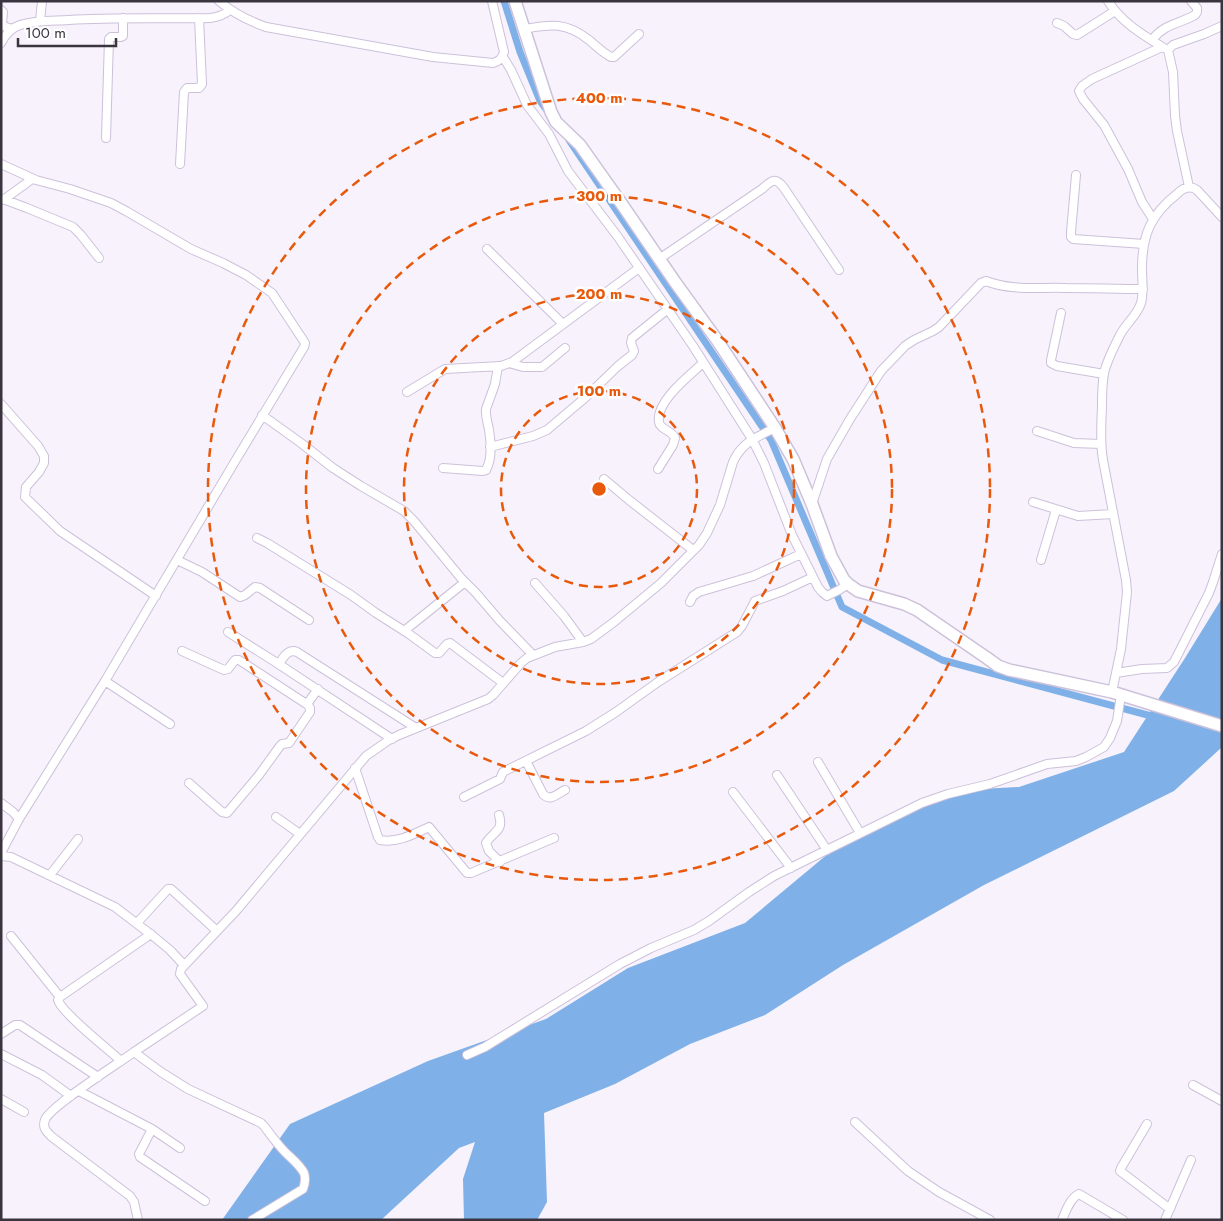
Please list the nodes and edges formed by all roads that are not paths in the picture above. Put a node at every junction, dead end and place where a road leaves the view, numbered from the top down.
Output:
1 (42, 1) edge
2 (219, 1) edge
3 (492, 1) edge
4 (516, 1) edge
5 (1108, 1) edge
6 (1191, 1) edge
7 (227, 9) edge
8 (1, 10) edge
9 (1115, 11) junction
10 (123, 18) junction
11 (199, 18) junction
12 (40, 21) junction
13 (1057, 23) dead end
14 (1222, 26) edge
15 (12, 29) junction
16 (524, 29) junction
17 (639, 34) dead end
18 (1152, 40) junction
19 (1, 43) edge
20 (1165, 49) junction
21 (503, 57) junction
22 (106, 138) dead end
23 (1, 164) edge
24 (180, 164) dead end
25 (1076, 175) dead end
26 (32, 178) junction
27 (1189, 188) junction
28 (2, 200) edge
29 (1222, 217) edge
30 (1153, 219) junction
31 (1144, 244) junction
32 (487, 249) dead end
33 (99, 258) dead end
34 (660, 259) junction
35 (639, 268) junction
36 (839, 270) dead end
37 (1143, 289) junction
38 (668, 309) junction
39 (1061, 313) dead end
40 (563, 324) junction
41 (565, 348) dead end
42 (509, 363) junction
43 (703, 363) junction
44 (498, 366) junction
45 (1104, 374) junction
46 (407, 392) dead end
47 (1, 404) edge
48 (262, 416) junction
49 (772, 429) junction
50 (1038, 432) dead end
51 (752, 439) junction
52 (1101, 444) junction
53 (490, 447) junction
54 (443, 468) dead end
55 (658, 469) dead end
56 (604, 479) dead end
57 (1033, 502) dead end
58 (812, 504) junction
59 (1056, 510) junction
60 (1113, 514) junction
61 (257, 538) dead end
62 (694, 550) junction
63 (801, 554) junction
64 (1222, 554) edge
65 (177, 560) junction
66 (1041, 560) dead end
67 (814, 576) junction
68 (465, 582) junction
69 (534, 582) dead end
70 (844, 587) junction
71 (156, 596) junction
72 (690, 602) dead end
73 (309, 620) dead end
74 (404, 631) junction
75 (228, 632) dead end
76 (583, 642) junction
77 (182, 651) dead end
78 (533, 655) junction
79 (279, 664) junction
80 (1116, 673) junction
81 (105, 681) junction
82 (503, 684) junction
83 (318, 689) junction
84 (1119, 694) junction
85 (308, 704) junction
86 (170, 724) dead end
87 (1222, 726) edge
88 (416, 728) junction
89 (392, 739) junction
90 (526, 761) junction
91 (818, 762) dead end
92 (355, 768) junction
93 (777, 774) dead end
94 (189, 783) dead end
95 (565, 790) dead end
96 (733, 792) dead end
97 (464, 797) dead end
98 (1, 803) edge
99 (499, 815) dead end
100 (276, 817) dead end
101 (20, 819) junction
102 (300, 834) junction
103 (860, 834) junction
104 (554, 838) dead end
105 (78, 839) dead end
106 (827, 850) junction
107 (1, 854) edge
108 (500, 862) junction
109 (791, 868) junction
110 (50, 875) junction
111 (137, 923) junction
112 (217, 931) junction
113 (151, 934) junction
114 (11, 936) dead end
115 (184, 965) junction
116 (60, 997) junction
117 (1, 1034) edge
118 (134, 1052) junction
119 (1, 1054) edge
120 (467, 1055) dead end
121 (121, 1061) junction
122 (98, 1078) junction
123 (1193, 1085) dead end
124 (79, 1090) junction
125 (71, 1096) junction
126 (1, 1098) edge
127 (1222, 1101) edge
128 (24, 1112) dead end
129 (855, 1122) dead end
130 (1147, 1124) dead end
131 (152, 1129) junction
132 (180, 1148) dead end
133 (1191, 1160) dead end
134 (205, 1201) dead end
135 (1170, 1209) junction
136 (138, 1220) edge
137 (252, 1220) edge
138 (990, 1220) edge
139 (1062, 1220) edge
140 (1124, 1220) edge
141 (1164, 1220) edge

1 - 12 street
2 - 7 street
3 - 21 street
4 - 16 street
5 - 9 street
6 - 18 street
7 - 11 street
7 - 21 street
8 - 15 street
9 - 13 street
9 - 18 street
10 - 11 street
10 - 12 street
10 - 22 street
11 - 24 street
12 - 15 street
14 - 20 street
15 - 19 street
16 - 17 street
16 - 34 street
18 - 20 street
20 - 27 street
20 - 30 street
21 - 35 street
23 - 26 street
25 - 31 street
26 - 28 street
26 - 48 street
27 - 29 street
27 - 30 street
28 - 33 street
30 - 31 street
31 - 37 street
32 - 40 street
34 - 36 street
34 - 49 street
35 - 38 street
35 - 40 street
37 - 45 street
37 - 58 street
38 - 43 street
38 - 53 street
39 - 45 street
40 - 42 street
41 - 42 street
42 - 44 street
43 - 51 street
43 - 55 street
44 - 46 street
44 - 53 street
45 - 52 street
47 - 71 street
48 - 65 street
48 - 68 street
49 - 51 street
49 - 58 street
50 - 52 street
51 - 62 street
51 - 63 street
52 - 60 street
53 - 54 street
56 - 62 street
57 - 59 street
58 - 70 street
59 - 60 street
59 - 66 street
60 - 80 street
61 - 74 street
62 - 76 street
63 - 67 street
63 - 72 street
64 - 80 street
65 - 71 street
65 - 73 street
67 - 70 street
67 - 90 street
68 - 74 street
68 - 78 street
69 - 76 street
70 - 84 street
71 - 81 street
74 - 82 street
75 - 79 street
76 - 78 street
77 - 85 street
78 - 82 street
79 - 83 street
79 - 88 street
80 - 84 street
81 - 86 street
81 - 101 street
82 - 88 street
83 - 85 street
83 - 89 street
84 - 87 street
84 - 103 street
85 - 94 street
88 - 89 street
89 - 92 street
90 - 95 street
90 - 97 street
91 - 103 street
92 - 102 street
92 - 108 street
93 - 106 street
96 - 109 street
98 - 101 street
99 - 108 street
100 - 102 street
101 - 107 street
102 - 112 street
103 - 106 street
104 - 108 street
105 - 110 street
106 - 109 street
107 - 110 street
109 - 120 street
110 - 111 street
111 - 112 street
111 - 113 street
112 - 115 street
113 - 115 street
113 - 116 street
114 - 116 street
115 - 118 street
116 - 121 street
117 - 122 street
118 - 121 street
118 - 137 street
119 - 125 street
121 - 122 street
122 - 124 street
123 - 127 street
124 - 125 street
124 - 131 street
125 - 136 street
126 - 128 street
129 - 138 street
130 - 135 street
131 - 132 street
131 - 134 street
133 - 135 street
135 - 141 street
139 - 140 street

